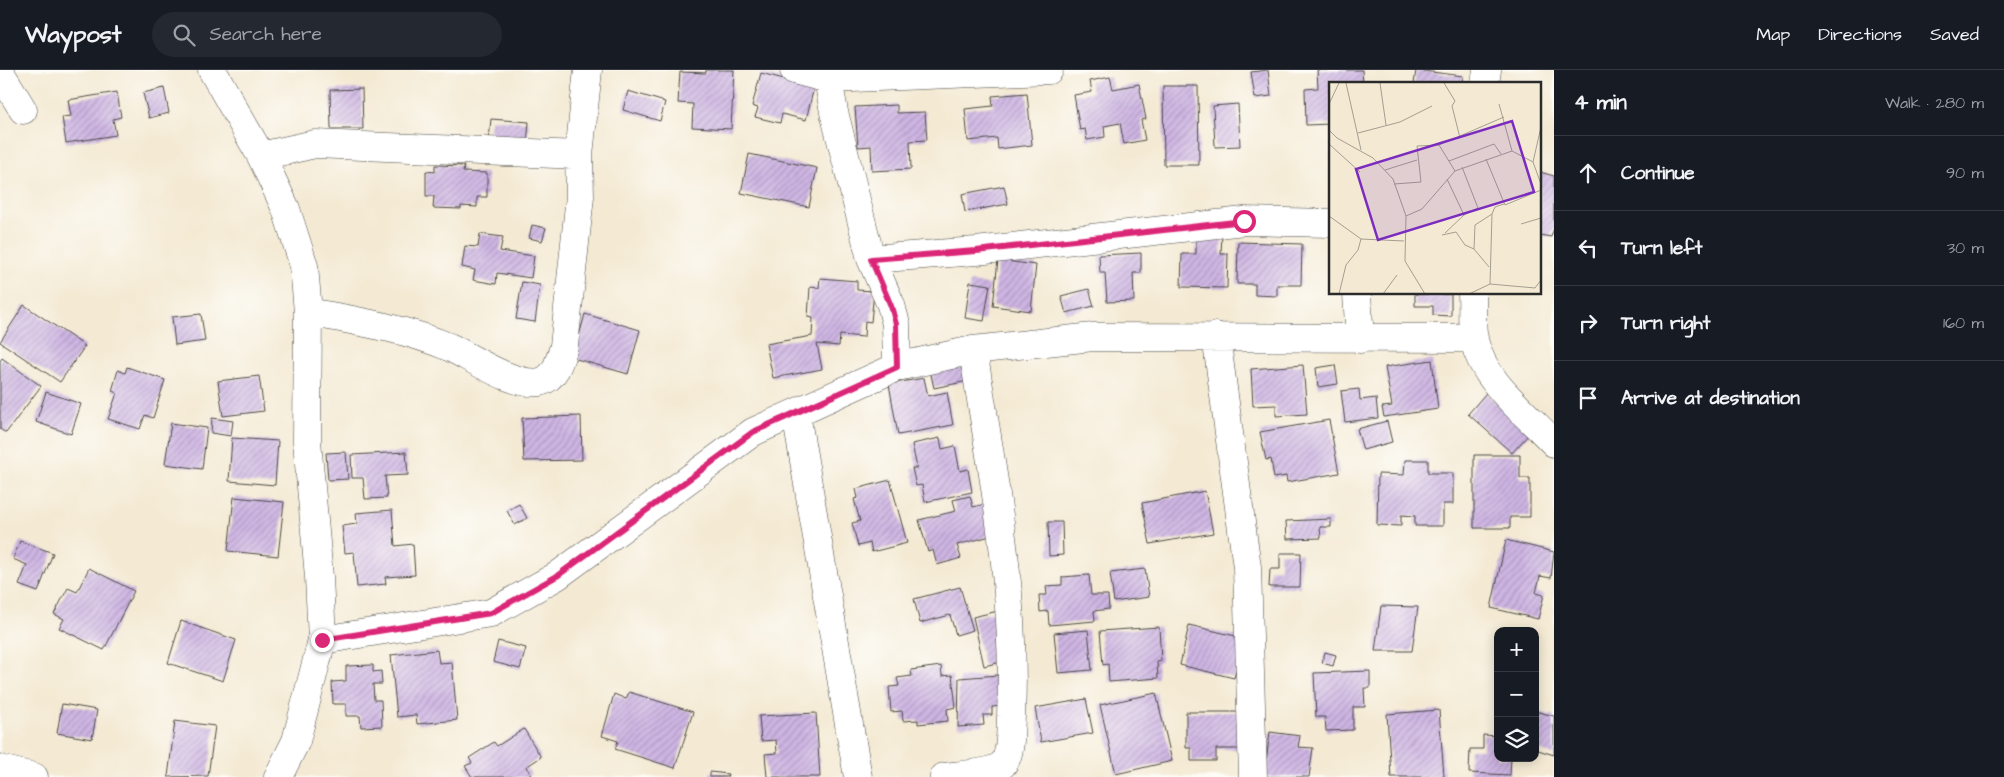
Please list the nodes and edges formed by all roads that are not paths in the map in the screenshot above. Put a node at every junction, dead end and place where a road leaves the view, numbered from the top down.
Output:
1 (212, 70) edge
2 (588, 70) edge
3 (794, 70) edge
4 (1039, 70) edge
5 (0, 72) edge
6 (828, 79) junction
7 (24, 110) dead end
8 (579, 155) junction
9 (261, 156) junction
10 (1329, 223) edge
11 (871, 259) junction
12 (1357, 295) edge
13 (1472, 295) edge
14 (308, 312) junction
15 (1216, 336) junction
16 (1474, 338) junction
17 (1360, 339) junction
18 (973, 350) junction
19 (897, 367) junction
20 (796, 414) junction
21 (1554, 443) edge
22 (322, 640) junction
23 (0, 769) edge
24 (34, 777) edge
25 (278, 777) edge
26 (858, 777) edge
27 (944, 777) edge
28 (1252, 777) edge

1 - 9 street
2 - 8 street
3 - 6 street
4 - 6 street
5 - 7 street
6 - 11 street
8 - 9 street
8 - 14 street
9 - 14 street
10 - 11 street
11 - 19 street
12 - 17 street
13 - 16 street
14 - 22 street
15 - 17 street
15 - 18 street
15 - 28 street
16 - 17 street
16 - 21 street
18 - 19 street
18 - 27 street
19 - 20 street
20 - 22 street
20 - 26 street
22 - 25 street
23 - 24 street

